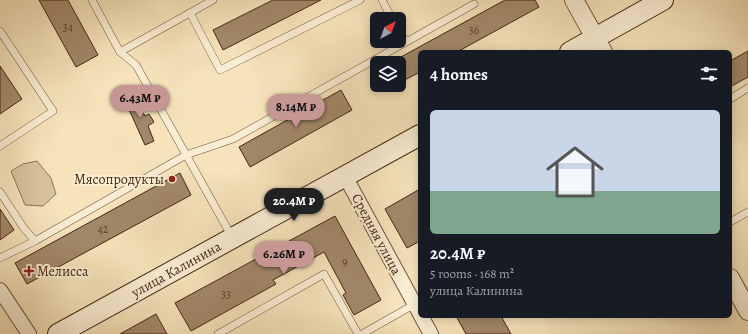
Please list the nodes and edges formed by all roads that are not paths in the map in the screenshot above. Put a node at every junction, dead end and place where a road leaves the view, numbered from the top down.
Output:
1 (92, 0) edge
2 (212, 0) edge
3 (360, 0) edge
4 (382, 0) edge
5 (574, 0) edge
6 (663, 0) edge
7 (474, 4) dead end
8 (388, 12) edge
9 (190, 13) junction
10 (0, 31) edge
11 (406, 42) edge
12 (600, 45) edge
13 (395, 48) edge
14 (579, 50) edge
15 (120, 52) junction
16 (748, 88) edge
17 (732, 97) edge
18 (418, 136) edge
19 (0, 146) edge
20 (186, 155) junction
21 (345, 176) junction
22 (0, 192) edge
23 (748, 212) edge
24 (732, 221) edge
25 (232, 237) junction
26 (34, 241) junction
27 (0, 258) edge
28 (732, 282) edge
29 (0, 290) edge
30 (418, 309) edge
31 (418, 311) edge
32 (748, 311) edge
33 (423, 318) edge
34 (29, 334) edge
35 (58, 334) edge
36 (218, 334) edge
37 (358, 334) edge
38 (362, 334) edge
39 (431, 334) edge

1 - 15 lane
2 - 9 lane
3 - 9 lane
4 - 8 lane
5 - 12 street
6 - 12 main road
7 - 11 lane
9 - 15 lane
10 - 19 lane
12 - 14 main road
13 - 20 lane
15 - 20 lane
16 - 17 lane
18 - 21 main road, улица Калинина
20 - 25 lane
20 - 26 lane
21 - 25 main road, улица Калинина
21 - 30 street, Средняя улица
22 - 26 lane
23 - 24 lane
25 - 35 main road, улица Калинина
26 - 27 lane
28 - 32 street
29 - 34 street
31 - 38 lane
33 - 39 street, Средняя улица
36 - 37 lane

